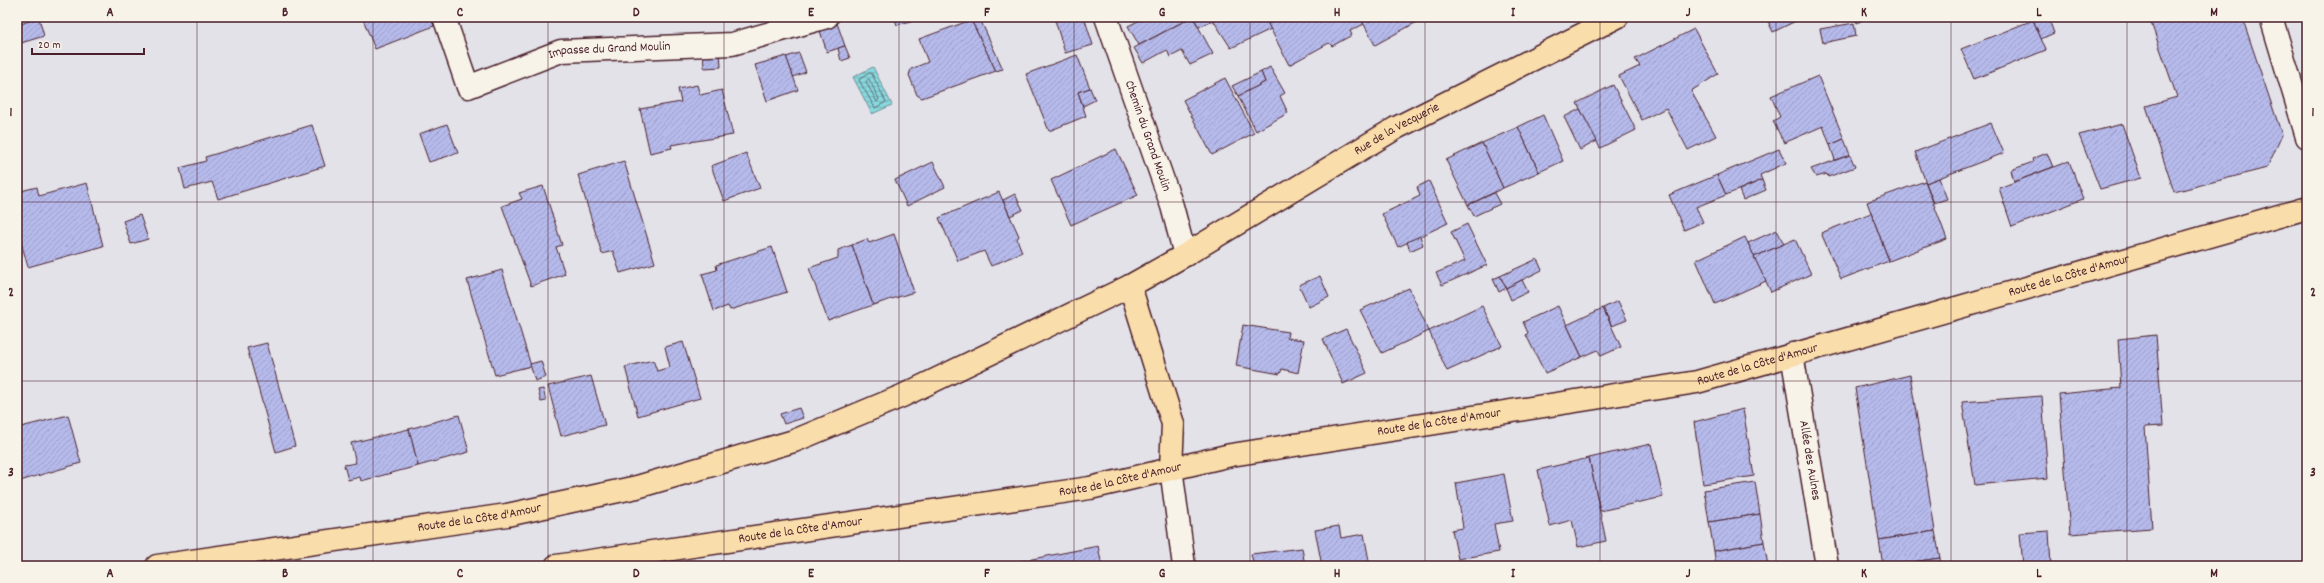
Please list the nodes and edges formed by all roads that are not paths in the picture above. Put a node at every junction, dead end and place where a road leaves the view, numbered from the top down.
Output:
1 (444, 17) edge
2 (827, 17) edge
3 (1106, 17) edge
4 (1617, 17) edge
5 (2271, 17) edge
6 (2307, 137) edge
7 (2307, 208) edge
8 (1185, 256) junction
9 (1130, 286) junction
10 (1792, 354) junction
11 (1171, 468) junction
12 (157, 566) edge
13 (556, 566) edge
14 (1184, 566) edge
15 (1827, 566) edge

1 - 2 street, Impasse du Grand Moulin
3 - 8 street, Chemin du Grand Moulin
4 - 8 main road, Rue de la Vecquerie
5 - 6 street
7 - 10 main road, Route de la Côte d'Amour
8 - 9 main road, Route de la Côte d'Amour
9 - 11 main road
9 - 12 main road, Route de la Côte d'Amour
10 - 11 main road, Route de la Côte d'Amour
10 - 15 street, Allée des Aulnes
11 - 13 main road, Route de la Côte d'Amour
11 - 14 street

